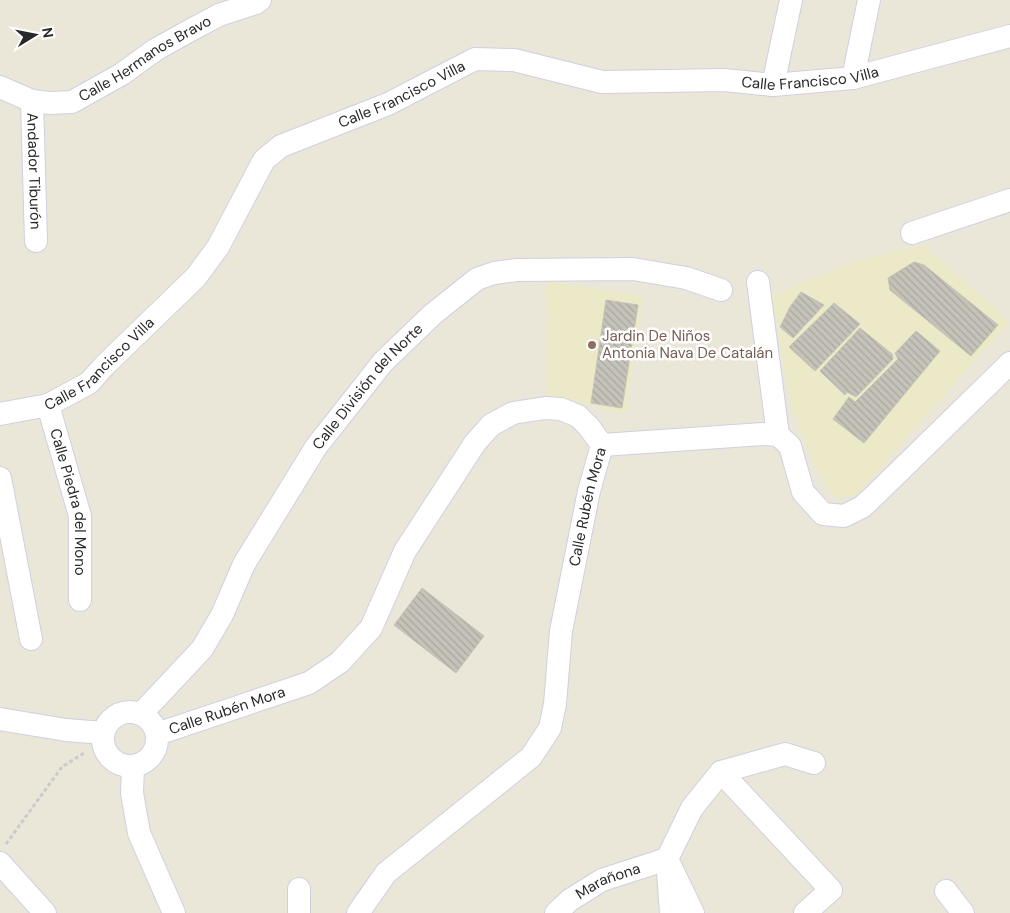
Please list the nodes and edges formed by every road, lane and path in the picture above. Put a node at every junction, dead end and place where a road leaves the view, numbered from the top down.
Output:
1 (260, 0) edge
2 (791, 0) edge
3 (869, 0) edge
4 (1010, 36) edge
5 (853, 78) junction
6 (773, 85) junction
7 (0, 87) edge
8 (32, 101) junction
9 (1010, 200) edge
10 (912, 233) dead end
11 (36, 241) dead end
12 (758, 282) dead end
13 (721, 290) dead end
14 (1010, 363) edge
15 (48, 405) junction
16 (0, 414) edge
17 (778, 435) junction
18 (602, 445) junction
19 (0, 478) edge
20 (80, 600) dead end
21 (31, 639) dead end
22 (141, 714) junction
23 (0, 719) edge
24 (157, 734) junction
25 (103, 738) junction
26 (814, 763) dead end
27 (133, 767) junction
28 (721, 772) junction
29 (3, 854) edge
30 (667, 859) junction
31 (299, 889) dead end
32 (946, 891) dead end
33 (45, 913) edge
34 (174, 913) edge
35 (299, 913) edge
36 (358, 913) edge
37 (556, 913) edge
38 (671, 913) edge
39 (693, 913) edge
40 (805, 913) edge
41 (963, 913) edge

1 - 8 street, Calle Hermanos Bravo
2 - 6 street
3 - 5 street
4 - 5 street, Calle Francisco Villa
5 - 6 street, Calle Francisco Villa
6 - 15 street, Calle Francisco Villa
7 - 8 street, Calle Hermanos Bravo
8 - 11 street, Andador Tiburón
9 - 10 street
12 - 17 street
13 - 22 street, Calle División del Norte
14 - 17 street
15 - 16 street, Calle Francisco Villa
15 - 20 street, Calle Piedra del Mono
17 - 18 street
18 - 24 street, Calle Rubén Mora
18 - 36 street, Calle Rubén Mora
19 - 21 street
22 - 24 street
22 - 25 street
23 - 25 street
24 - 27 street
25 - 27 street
25 - 29 path
26 - 28 street
27 - 34 street
28 - 30 street
28 - 40 street
29 - 33 street
30 - 37 street, Marañona
30 - 38 street
30 - 39 street
31 - 35 street
32 - 41 street

